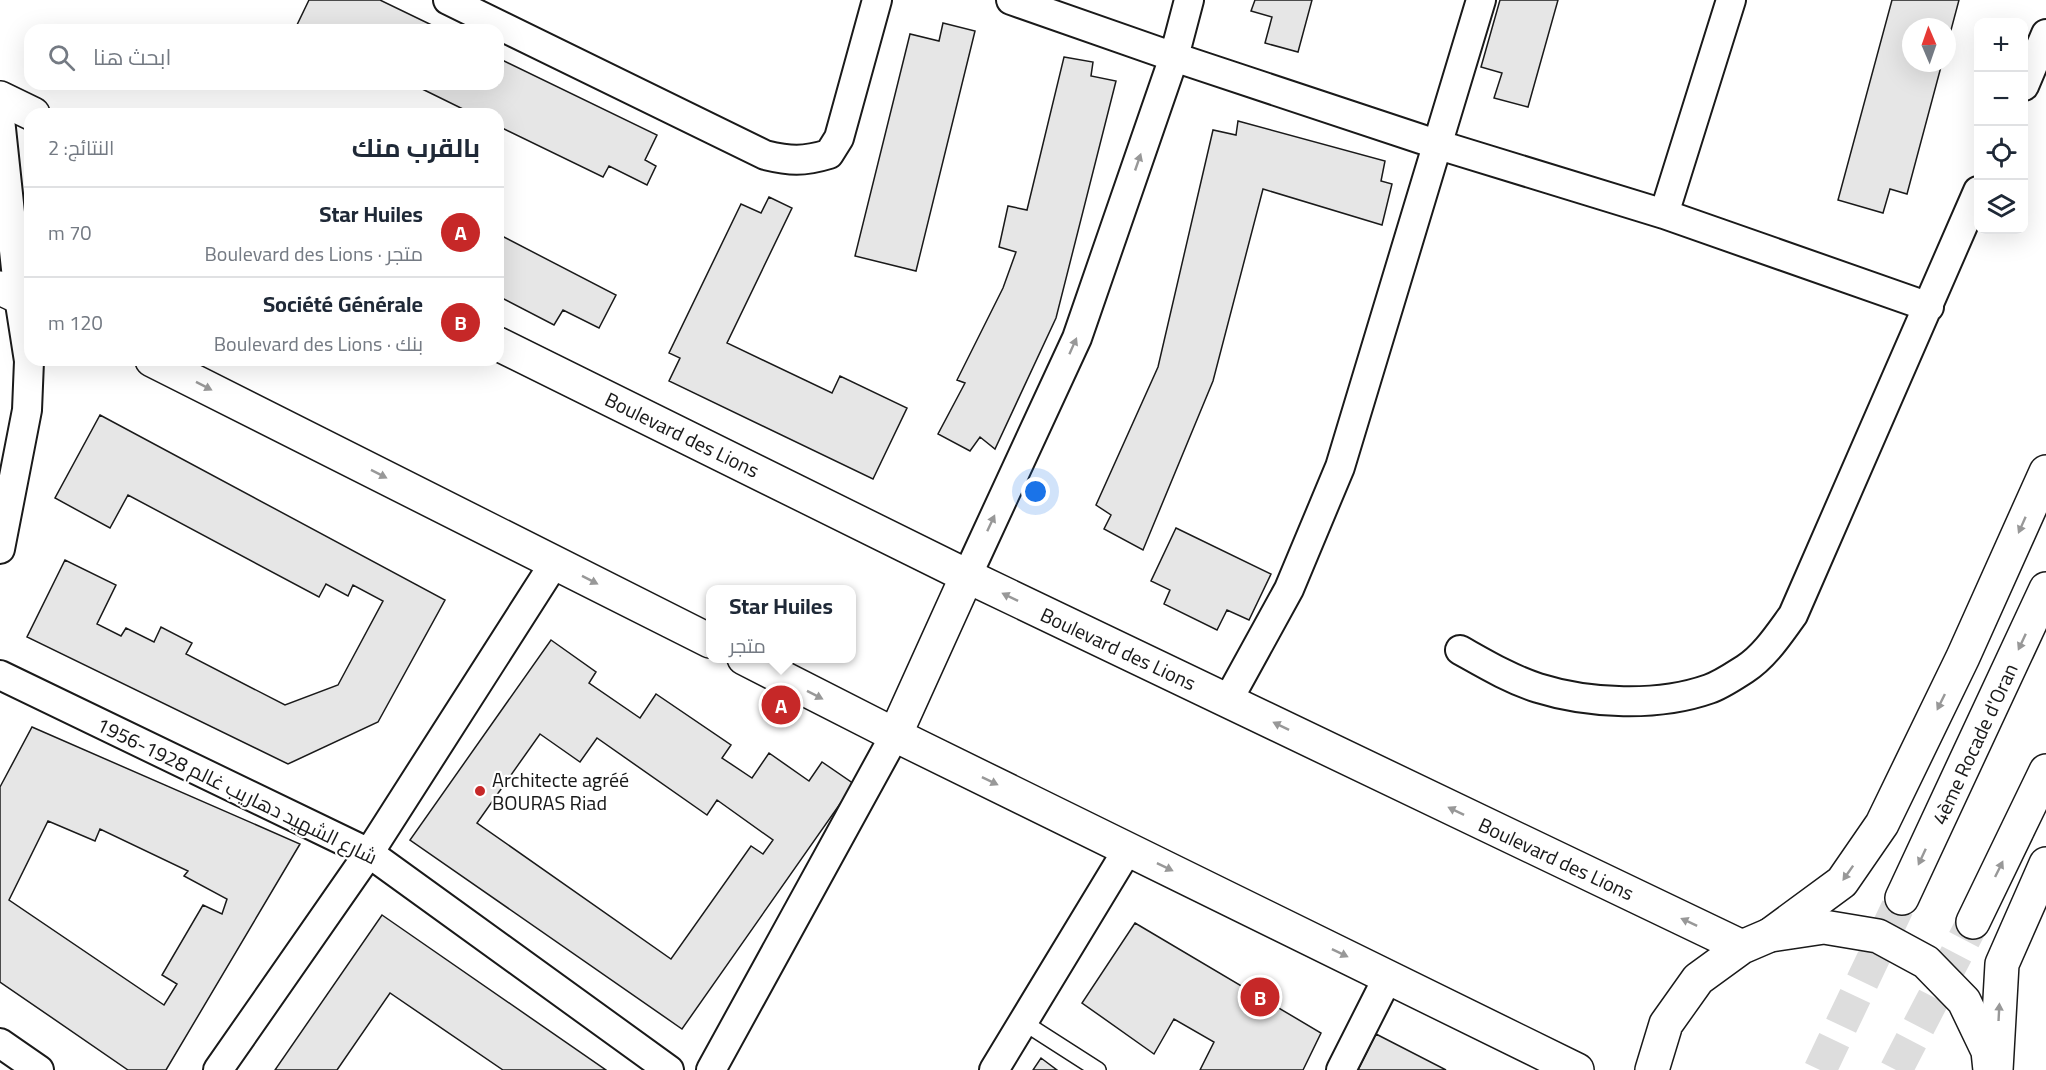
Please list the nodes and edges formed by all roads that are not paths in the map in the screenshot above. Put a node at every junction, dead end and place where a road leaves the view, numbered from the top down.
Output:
1 (448, 0) edge
2 (877, 0) edge
3 (1011, 0) edge
4 (1189, 0) edge
5 (1481, 0) edge
6 (1731, 0) edge
7 (497, 24) edge
8 (504, 27) edge
9 (2046, 34) edge
10 (1175, 54) junction
11 (2028, 77) edge
12 (0, 98) edge
13 (24, 110) edge
14 (0, 119) edge
15 (1439, 145) junction
16 (1974, 200) edge
17 (1664, 214) junction
18 (16, 296) edge
19 (1929, 307) junction
20 (24, 336) edge
21 (504, 347) edge
22 (29, 366) edge
23 (164, 366) edge
24 (2046, 471) edge
25 (0, 549) edge
26 (555, 562) junction
27 (967, 576) junction
28 (2046, 589) edge
29 (706, 638) edge
30 (1460, 650) dead end
31 (754, 663) edge
32 (0, 675) edge
33 (1228, 700) junction
34 (895, 735) junction
35 (2046, 771) edge
36 (1128, 849) junction
37 (369, 853) junction
38 (2046, 864) edge
39 (1902, 898) tunnel mouth
40 (1973, 922) tunnel mouth
41 (1756, 941) junction
42 (1388, 977) junction
43 (1023, 1022) junction
44 (0, 1043) edge
45 (39, 1070) edge
46 (218, 1070) edge
47 (669, 1070) edge
48 (711, 1070) edge
49 (994, 1070) edge
50 (1098, 1070) edge
51 (1341, 1070) edge
52 (1577, 1070) edge
53 (1652, 1070) edge
54 (1990, 1070) edge
55 (1996, 1070) edge

1 - 7 street
2 - 8 street
3 - 10 street
4 - 10 street
5 - 15 street
6 - 17 street
9 - 11 street
10 - 15 street
27 -> 10 street
12 - 13 main road
14 - 18 street
15 - 17 street
15 - 33 street
16 - 19 street
17 - 19 street
18 - 20 street
19 - 30 street
21 - 27 main road, Boulevard des Lions
22 - 25 street
23 -> 26 main road
24 -> 41 main road
26 -> 29 main road
26 - 37 street
33 -> 27 main road, Boulevard des Lions
27 - 34 main road
28 -> 39 main road, 4ème Rocade d'Oran
31 -> 34 main road
32 - 37 street, شارع الشهيد دهاريب غالم 1928-1956
41 -> 33 main road, Boulevard des Lions
34 -> 36 main road
34 - 48 street
40 -> 35 main road
36 -> 42 main road
36 - 43 street
37 - 46 street
37 - 47 street, شارع الشهيد دهاريب غالم 1928-1956
55 -> 38 main road
41 - 53 main road
41 - 54 main road
42 - 51 street
42 - 52 main road
43 - 49 street
43 - 50 lane
44 - 45 street

